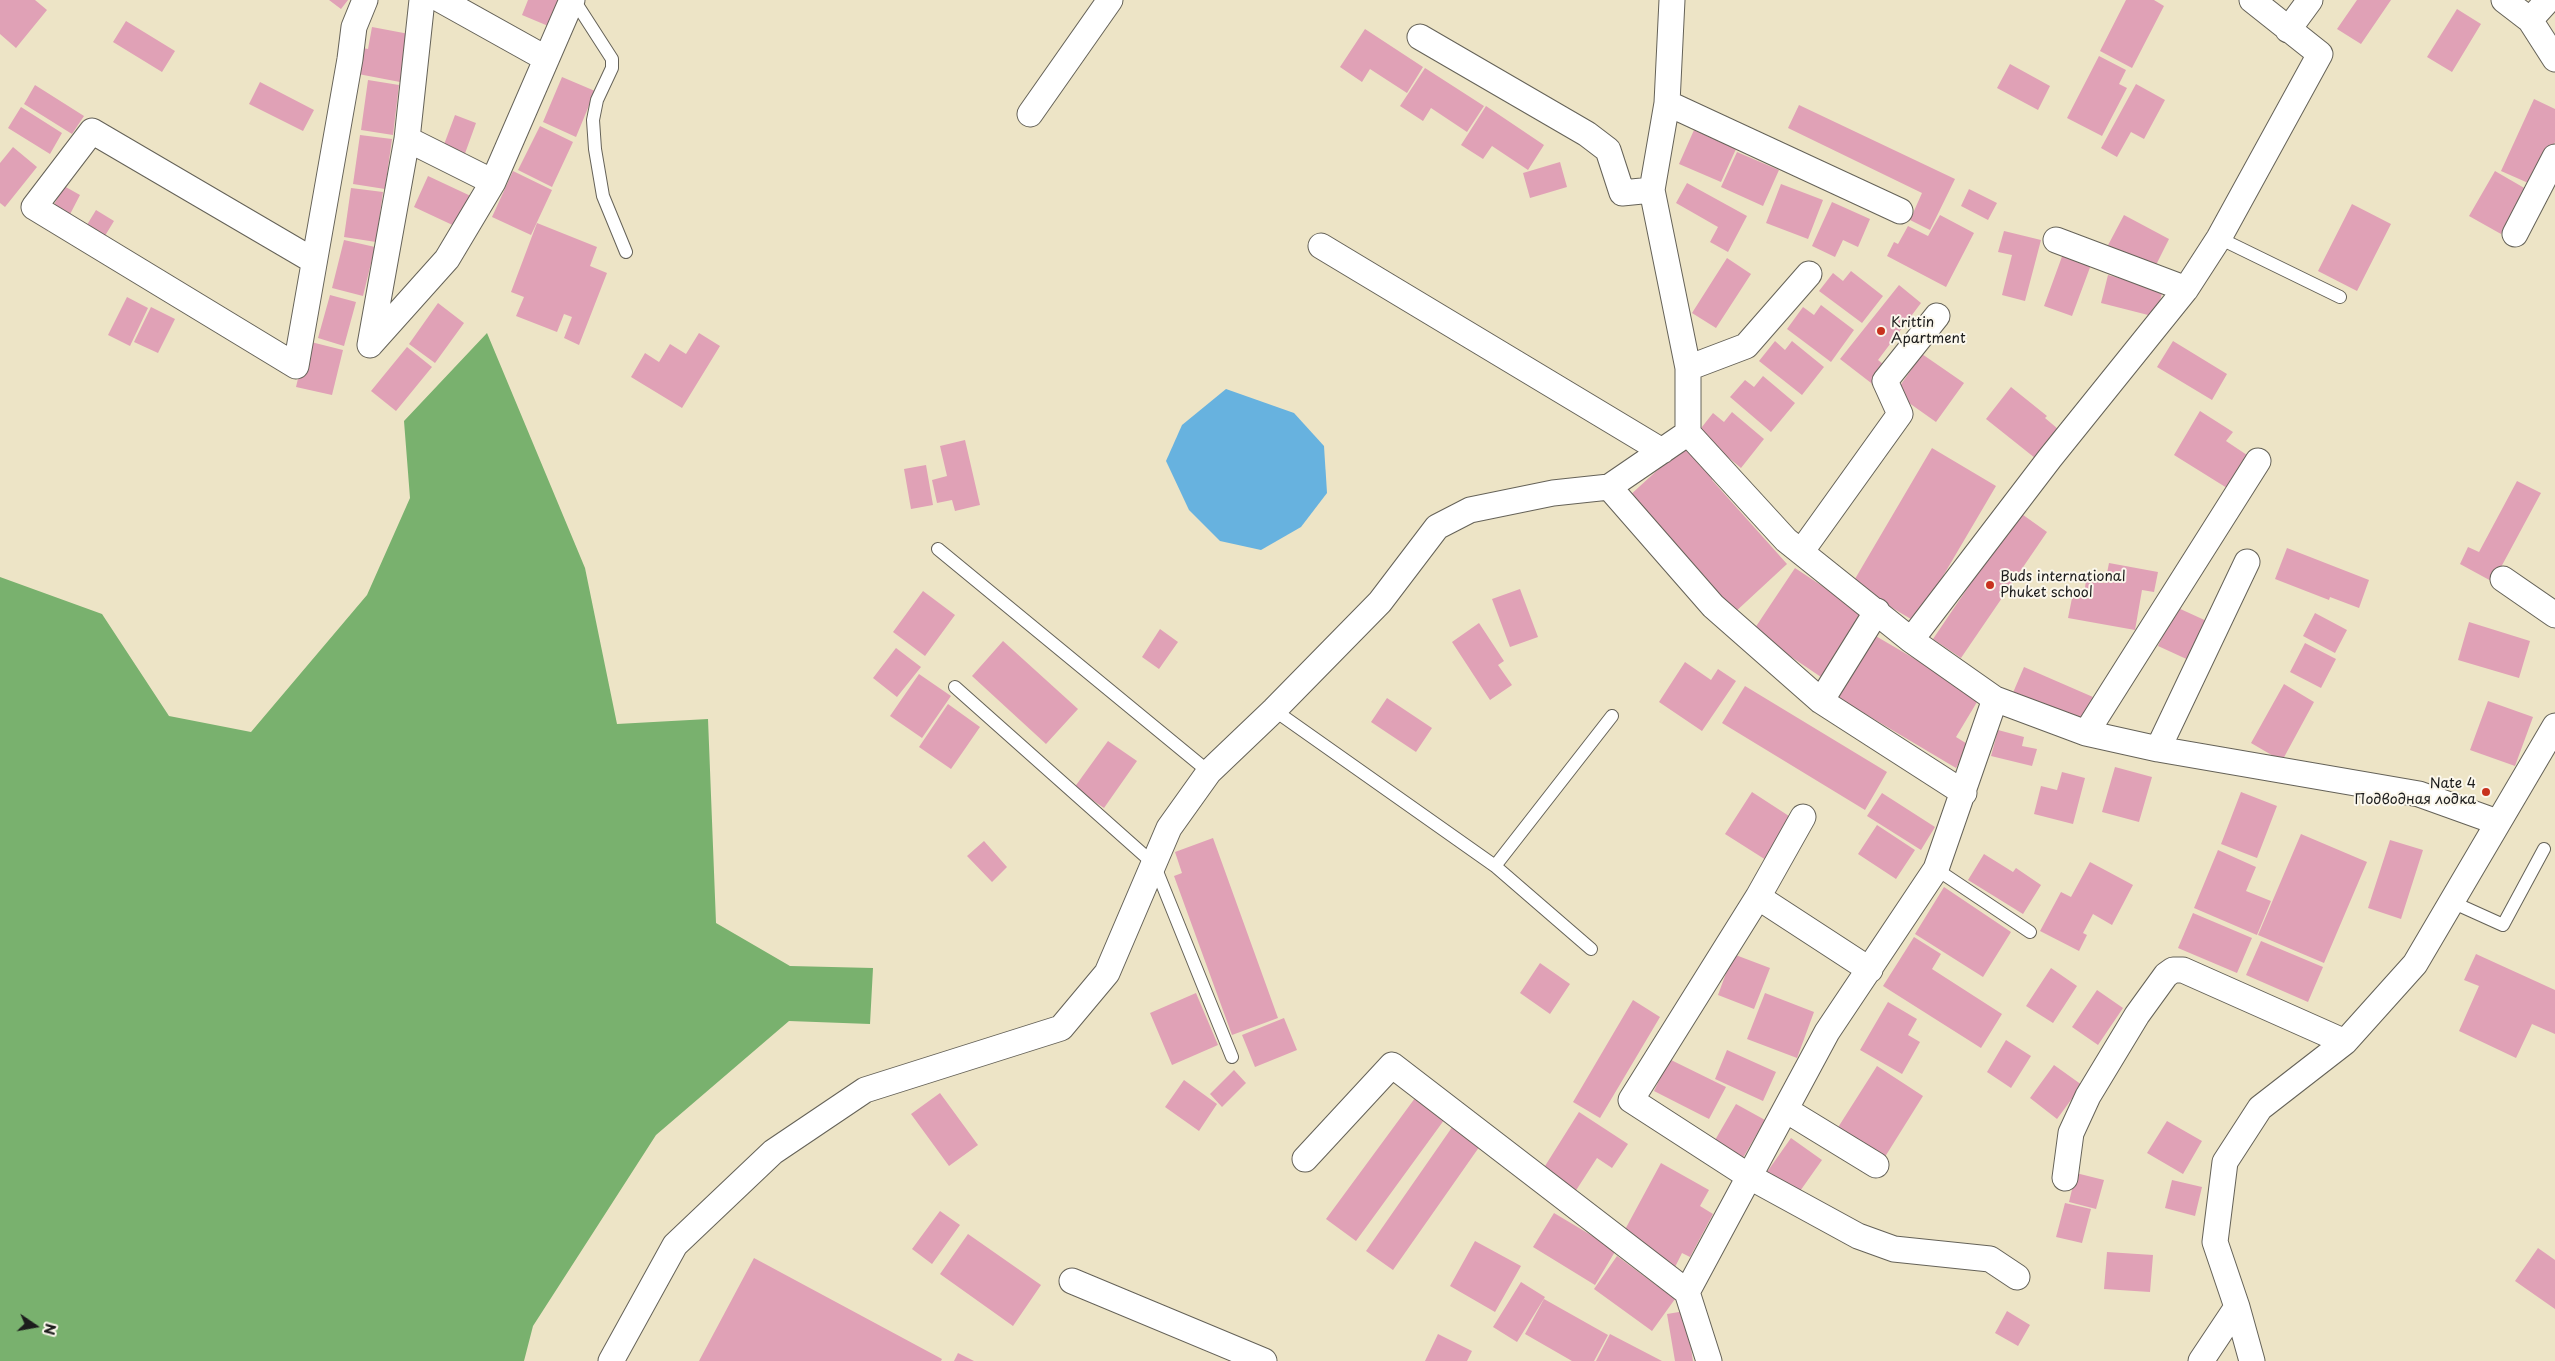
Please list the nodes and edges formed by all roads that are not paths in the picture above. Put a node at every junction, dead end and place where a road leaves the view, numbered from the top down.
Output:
1 (365, 0) edge
2 (422, 0) edge
3 (441, 0) edge
4 (573, 0) edge
5 (1110, 0) edge
6 (1672, 0) edge
7 (2252, 0) edge
8 (2310, 0) edge
9 (2504, 0) edge
10 (2548, 0) edge
11 (2530, 20) junction
12 (2288, 30) junction
13 (1420, 37) dead end
14 (545, 58) junction
15 (2555, 58) edge
16 (1667, 103) junction
17 (1030, 114) dead end
18 (407, 139) junction
19 (2555, 157) edge
20 (493, 182) junction
21 (1652, 190) junction
22 (1900, 211) dead end
23 (2515, 234) dead end
24 (2219, 238) junction
25 (2056, 240) dead end
26 (1321, 246) dead end
27 (626, 252) dead end
28 (314, 261) junction
29 (1809, 274) dead end
30 (2186, 289) junction
31 (2340, 297) dead end
32 (1937, 316) dead end
33 (1688, 368) junction
34 (1688, 433) junction
35 (1662, 451) junction
36 (2258, 461) dead end
37 (1610, 486) junction
38 (938, 549) dead end
39 (1801, 552) junction
40 (2247, 562) dead end
41 (2503, 579) dead end
42 (1877, 611) junction
43 (2555, 615) edge
44 (1911, 640) junction
45 (955, 687) dead end
46 (1995, 699) junction
47 (1821, 700) junction
48 (1274, 710) junction
49 (1612, 716) dead end
50 (2555, 726) edge
51 (2086, 733) junction
52 (2158, 749) junction
53 (1209, 772) junction
54 (1964, 793) junction
55 (1803, 817) dead end
56 (2497, 822) junction
57 (2544, 849) dead end
58 (1154, 864) junction
59 (1495, 866) junction
60 (1936, 869) junction
61 (1758, 897) junction
62 (2452, 902) junction
63 (2030, 932) dead end
64 (1591, 949) dead end
65 (1870, 970) junction
66 (2345, 1042) junction
67 (1232, 1057) dead end
68 (1786, 1110) junction
69 (1305, 1159) dead end
70 (1876, 1165) dead end
71 (1750, 1178) junction
72 (2065, 1178) dead end
73 (2016, 1277) dead end
74 (1072, 1281) dead end
75 (1686, 1292) junction
76 (2238, 1307) junction
77 (610, 1361) edge
78 (1264, 1361) edge
79 (1709, 1361) edge
80 (2201, 1361) edge
81 (2252, 1361) edge

1 - 28 street
2 - 18 street
3 - 14 street
4 - 14 street
4 - 27 lane
5 - 17 street
6 - 16 street
7 - 12 street
8 - 12 street
9 - 11 street
10 - 11 street
11 - 15 street
12 - 24 street
13 - 21 street
14 - 20 street
16 - 21 street
16 - 22 street
18 - 20 street
18 - 20 street
19 - 23 street
21 - 33 street
24 - 30 street
24 - 31 lane
25 - 30 street
26 - 35 street
28 - 28 street
29 - 33 street
30 - 44 street
32 - 39 street
33 - 34 street
34 - 35 street
34 - 39 street
35 - 37 street
36 - 51 street
37 - 47 street
37 - 48 street
38 - 53 lane
39 - 42 street
40 - 52 street
41 - 43 street
42 - 44 street
42 - 47 street
44 - 46 street
45 - 58 lane
46 - 51 street
46 - 54 street
47 - 54 street
48 - 53 street
48 - 59 lane
49 - 59 lane
50 - 56 street
51 - 52 street
52 - 56 street
53 - 58 street
54 - 60 street
55 - 61 street
56 - 62 street
57 - 62 lane
58 - 67 lane
58 - 77 street
59 - 64 lane
60 - 63 lane
60 - 65 street
61 - 65 street
61 - 71 street
62 - 66 street
65 - 68 street
66 - 72 street
66 - 76 street
68 - 70 street
68 - 71 street
69 - 75 street
71 - 73 street
71 - 75 street
74 - 78 street
75 - 79 street
76 - 80 street
76 - 81 street

